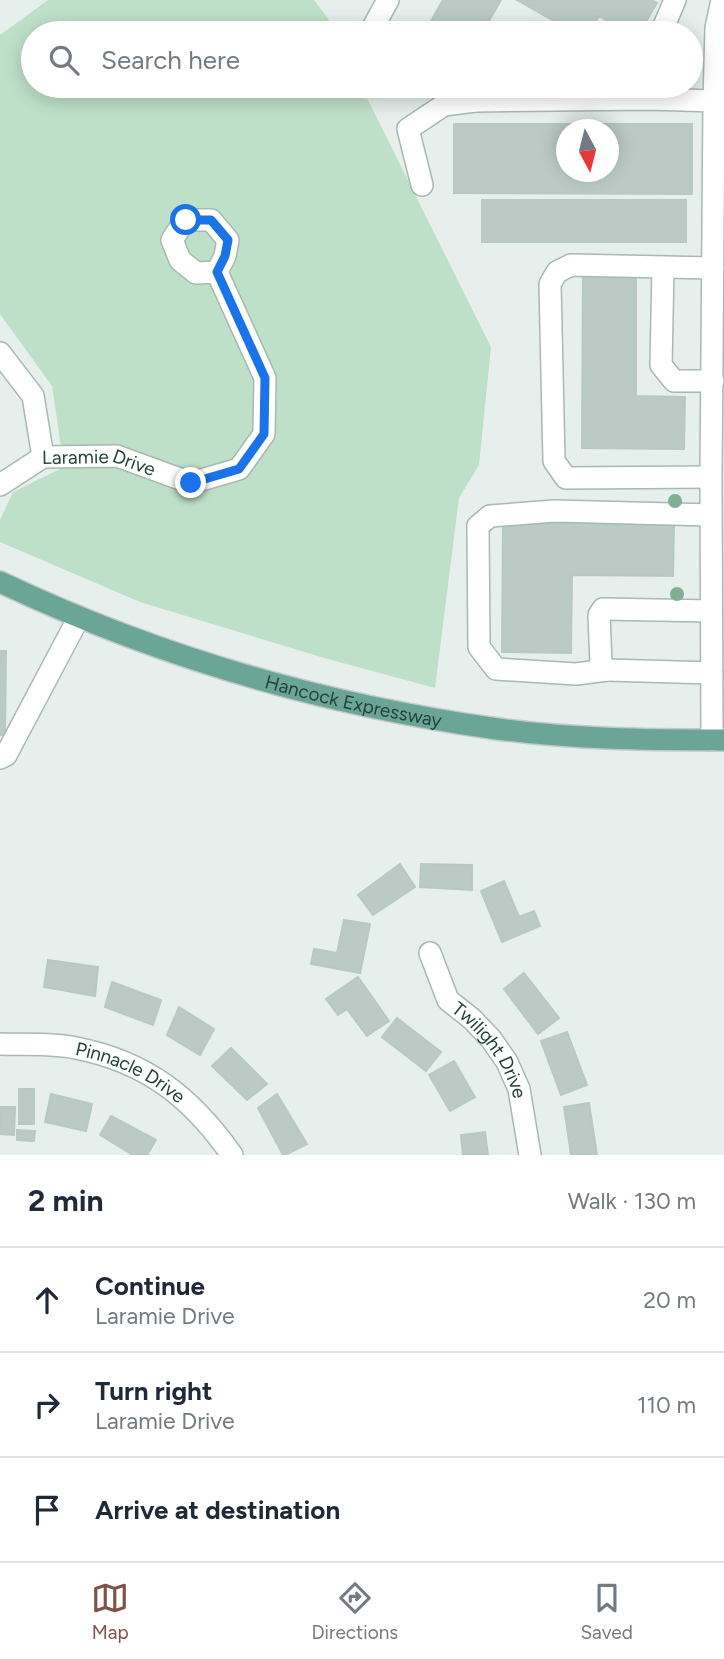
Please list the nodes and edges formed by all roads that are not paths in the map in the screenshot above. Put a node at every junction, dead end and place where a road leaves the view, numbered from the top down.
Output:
1 (388, 0) edge
2 (675, 0) edge
3 (720, 0) edge
4 (376, 21) edge
5 (666, 21) edge
6 (459, 98) edge
7 (693, 98) edge
8 (714, 101) junction
9 (719, 151) edge
10 (422, 185) dead end
11 (663, 268) junction
12 (217, 272) dead end
13 (717, 277) edge
14 (3, 364) edge
15 (713, 381) junction
16 (718, 412) edge
17 (43, 457) junction
18 (711, 477) junction
19 (0, 485) edge
20 (711, 515) junction
21 (718, 542) edge
22 (0, 582) edge
23 (711, 611) junction
24 (79, 617) junction
25 (716, 668) edge
26 (607, 670) junction
27 (718, 740) edge
28 (0, 758) edge
29 (430, 953) dead end
30 (0, 1044) edge
31 (232, 1155) edge
32 (530, 1155) edge

1 - 4 street
2 - 5 street
3 - 8 street
6 - 10 street
7 - 8 street
8 - 9 street
9 - 13 street
11 - 13 street
11 - 15 street
11 - 18 street
12 - 17 street, Laramie Drive
13 - 15 street
14 - 17 street
15 - 16 street
16 - 18 street
17 - 19 street, Laramie Drive
18 - 20 street
20 - 21 street
20 - 26 street
21 - 23 street
22 - 24 main road, Hancock Expressway
23 - 25 street
23 - 26 street
24 - 27 main road, Hancock Expressway
24 - 28 street
25 - 26 street
25 - 27 street
29 - 32 street, Twilight Drive
30 - 31 street, Pinnacle Drive

